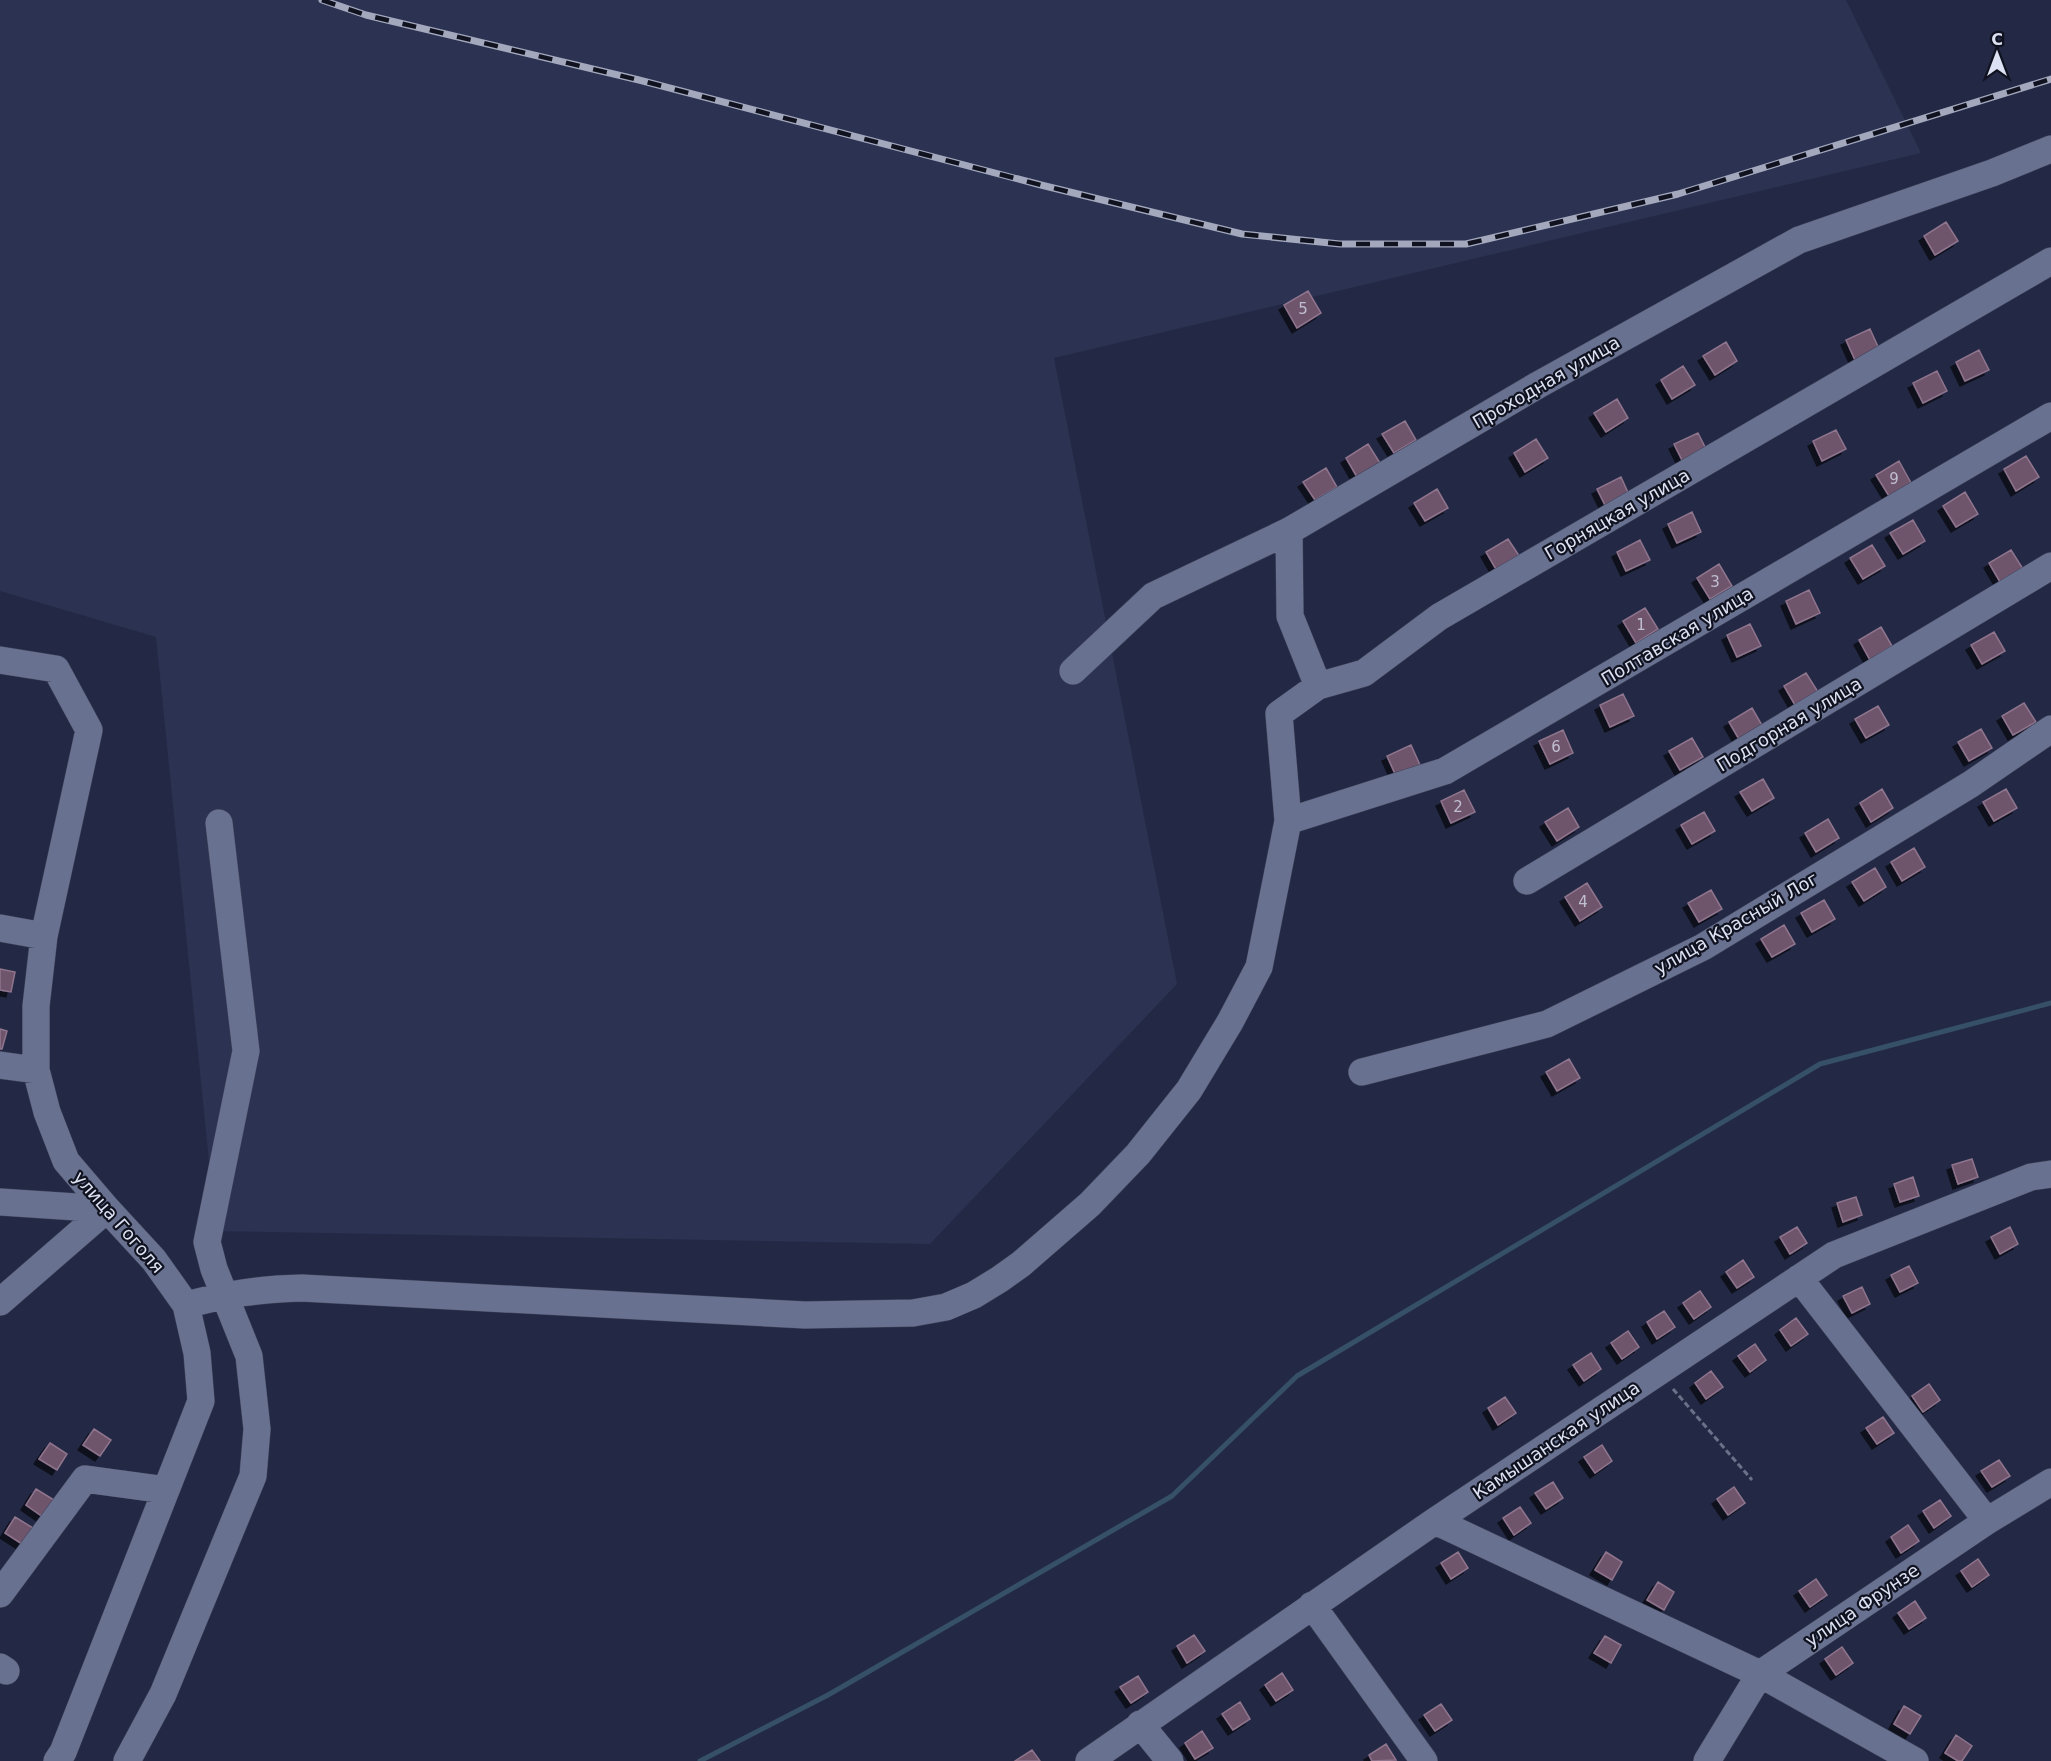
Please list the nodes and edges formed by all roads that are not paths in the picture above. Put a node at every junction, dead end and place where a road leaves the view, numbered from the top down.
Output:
1 (2051, 149) edge
2 (2051, 261) edge
3 (2051, 416) edge
4 (1289, 531) junction
5 (2051, 566) edge
6 (0, 660) edge
7 (1073, 671) dead end
8 (1318, 686) junction
9 (2051, 729) edge
10 (1288, 821) junction
11 (219, 823) dead end
12 (1527, 881) dead end
13 (0, 928) edge
14 (44, 936) junction
15 (0, 1065) edge
16 (36, 1070) junction
17 (1362, 1072) dead end
18 (2051, 1174) edge
19 (0, 1202) edge
20 (107, 1209) junction
21 (1799, 1278) junction
22 (225, 1294) junction
23 (0, 1302) edge
24 (186, 1305) junction
25 (2051, 1482) edge
26 (166, 1490) junction
27 (1435, 1521) junction
28 (1987, 1521) junction
29 (0, 1594) edge
30 (1312, 1605) junction
31 (1760, 1674) junction
32 (1140, 1724) junction
33 (57, 1761) edge
34 (127, 1761) edge
35 (1089, 1761) edge
36 (1170, 1761) edge
37 (1425, 1761) edge
38 (1707, 1761) edge
39 (1915, 1761) edge

1 - 4 street, Проходная улица
2 - 8 street, Горняцкая улица
3 - 10 street, Полтавская улица
4 - 7 street, Проходная улица
4 - 8 street
5 - 12 street, Подгорная улица
6 - 14 street, улица Гоголя
8 - 10 street, Горняцкая улица
9 - 17 street, улица Красный Лог
10 - 22 street
11 - 22 street
13 - 14 street
14 - 16 street, улица Гоголя
15 - 16 street
16 - 20 street, улица Гоголя
18 - 21 street, Камышанская улица
19 - 20 street
20 - 23 street
20 - 24 street, улица Гоголя
21 - 27 street, Камышанская улица
21 - 28 street
22 - 24 street
22 - 34 street
24 - 26 street, улица Гоголя
25 - 28 street, улица Фрунзе
26 - 29 street
26 - 33 street, улица Гоголя
27 - 30 street, Камышанская улица
27 - 31 street
28 - 31 street, улица Фрунзе
30 - 32 street, Камышанская улица
30 - 37 street
31 - 38 street, улица Фрунзе
31 - 39 street
32 - 35 street, Камышанская улица
32 - 36 street

